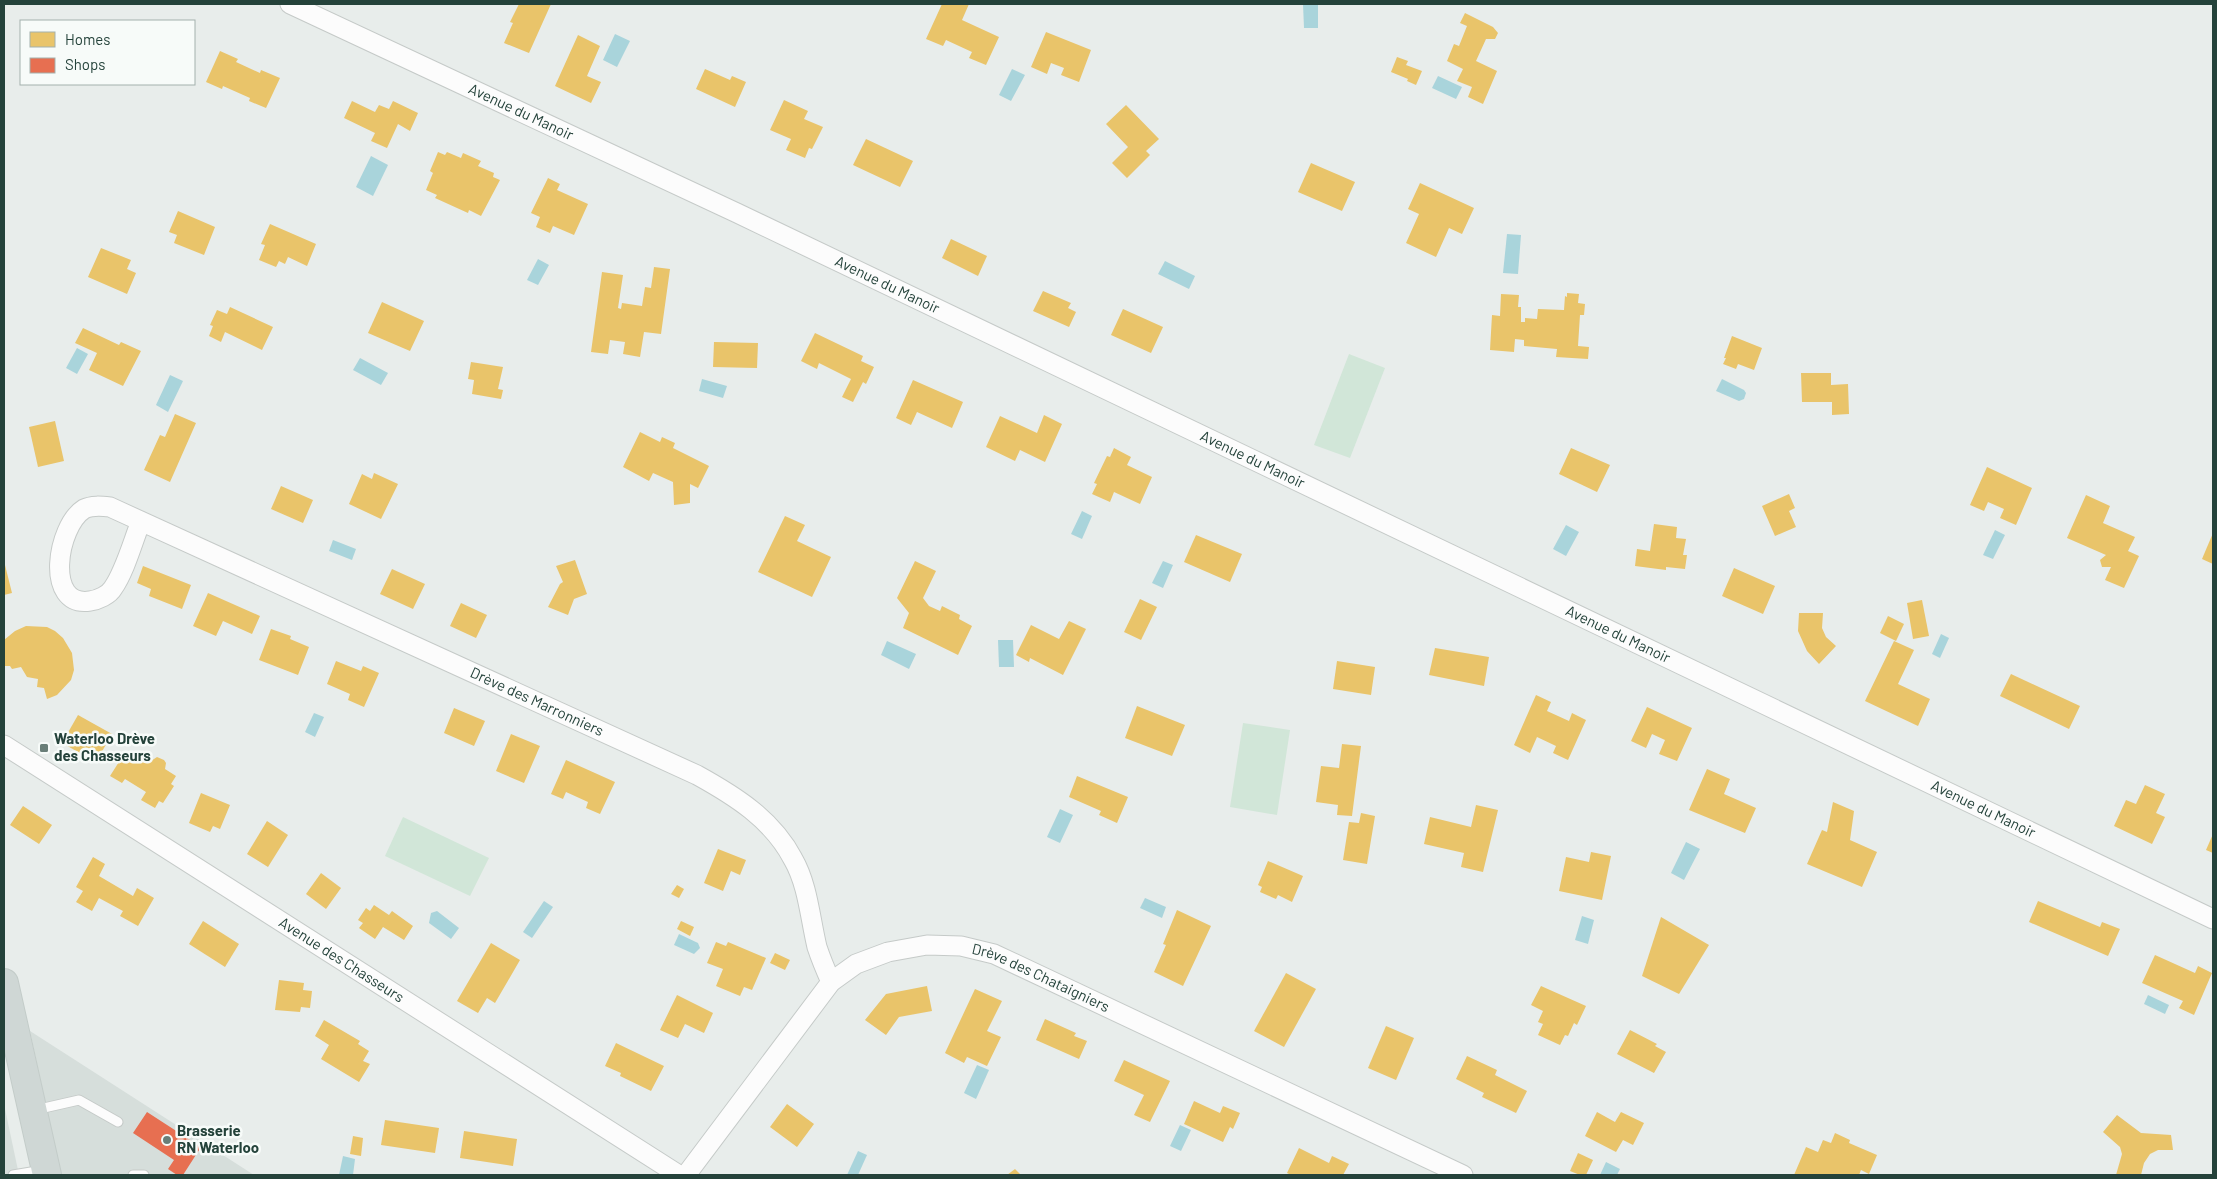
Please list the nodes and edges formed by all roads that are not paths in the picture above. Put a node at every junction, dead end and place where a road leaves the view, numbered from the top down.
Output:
1 (290, 4) edge
2 (141, 521) junction
3 (4, 745) edge
4 (2213, 918) edge
5 (831, 982) junction
6 (4, 983) edge
7 (10, 1034) edge
8 (32, 1110) junction
9 (118, 1122) dead end
10 (46, 1172) edge
11 (14, 1175) edge
12 (133, 1175) edge
13 (144, 1175) edge
14 (680, 1175) edge
15 (686, 1175) edge
16 (1463, 1175) edge

1 - 4 street, Avenue du Manoir
2 - 2 street, Drève des Marronniers
2 - 5 street, Drève des Marronniers
3 - 14 street, Avenue des Chasseurs
5 - 15 street, Drève des Chataigniers
5 - 16 street, Drève des Chataigniers
6 - 7 main road
7 - 8 main road
8 - 9 lane
8 - 10 main road
10 - 11 lane
12 - 13 lane

